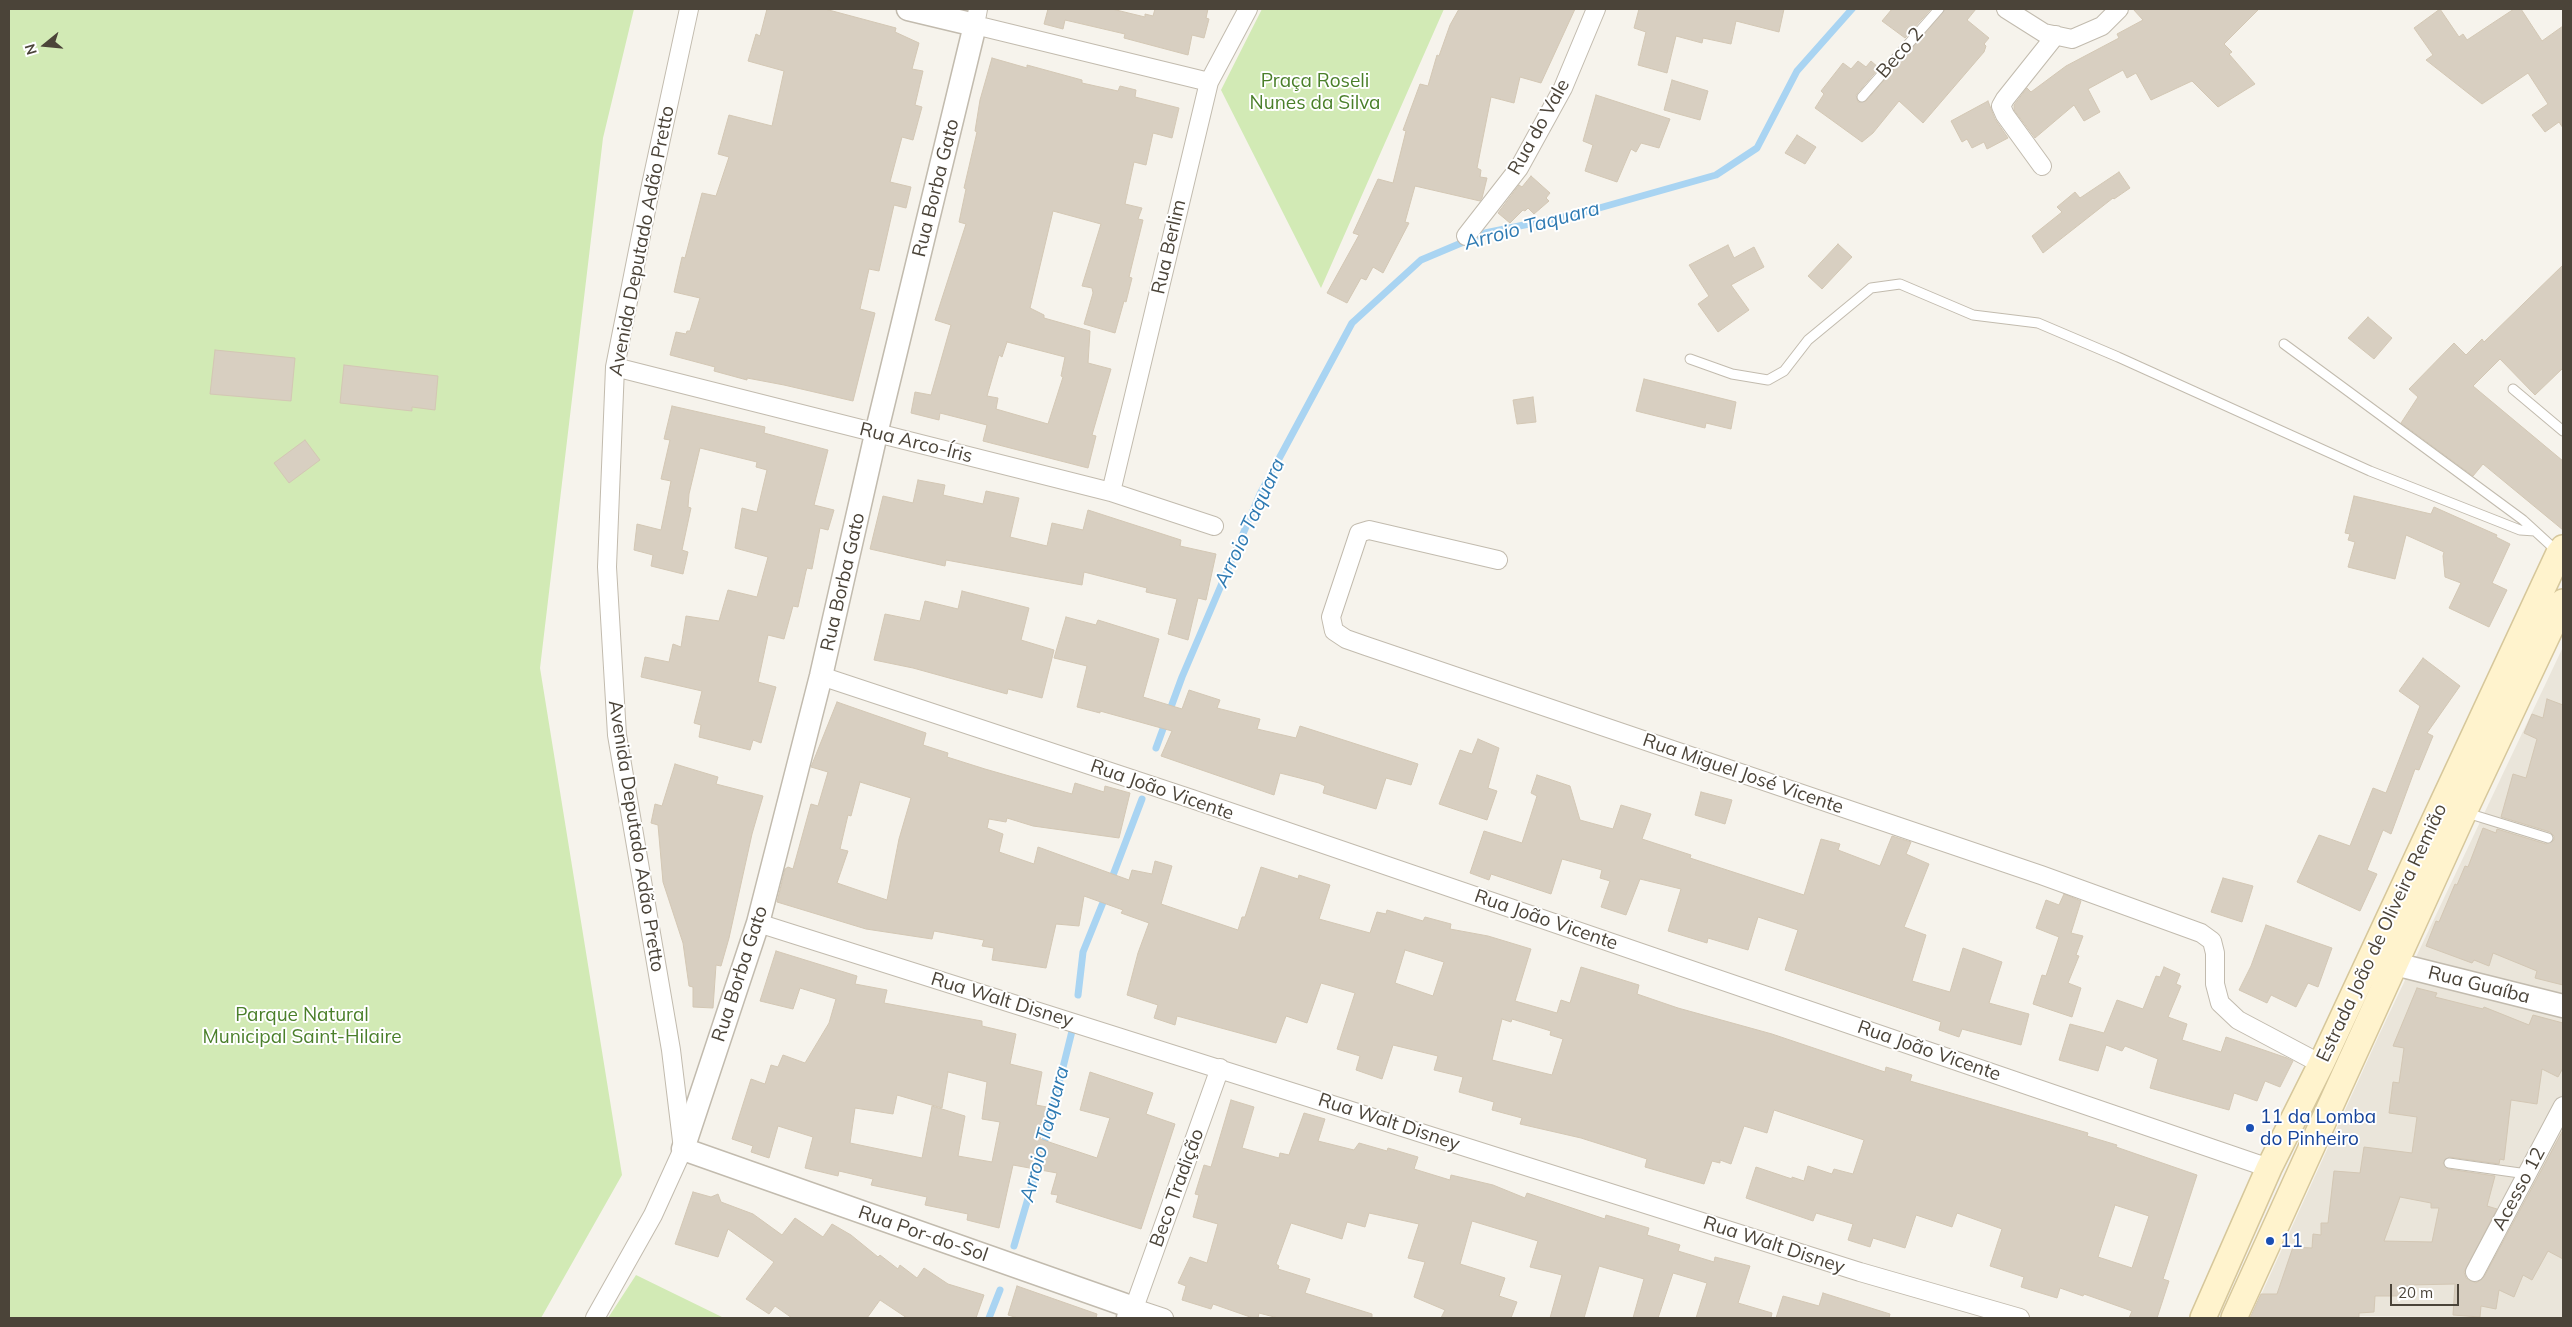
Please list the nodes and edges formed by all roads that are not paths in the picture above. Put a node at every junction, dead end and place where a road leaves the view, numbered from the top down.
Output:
1 (689, 9) edge
2 (908, 9) edge
3 (1248, 9) edge
4 (1596, 9) edge
5 (1939, 9) edge
6 (2006, 9) edge
7 (2120, 9) edge
8 (977, 17) edge
9 (2056, 36) junction
10 (1209, 82) junction
11 (1862, 97) dead end
12 (2042, 166) dead end
13 (1466, 236) dead end
14 (2284, 344) dead end
15 (1690, 359) dead end
16 (615, 367) junction
17 (2513, 389) dead end
18 (2563, 431) edge
19 (876, 434) junction
20 (1111, 492) junction
21 (1214, 526) dead end
22 (2535, 531) junction
23 (2561, 551) edge
24 (1498, 560) dead end
25 (2563, 602) edge
26 (821, 676) junction
27 (2464, 812) junction
28 (2548, 838) dead end
29 (758, 923) junction
30 (2395, 964) junction
31 (2563, 1006) edge
32 (2321, 1064) junction
33 (1220, 1068) junction
34 (2563, 1106) edge
35 (682, 1149) junction
36 (2449, 1163) dead end
37 (2269, 1168) junction
38 (2527, 1174) junction
39 (2475, 1272) dead end
40 (1131, 1313) edge
41 (595, 1318) edge
42 (1164, 1318) edge
43 (2020, 1318) edge
44 (2203, 1318) edge
45 (2234, 1318) edge

1 - 16 street, Avenida Deputado Adão Pretto
2 - 8 street
3 - 10 street, Rua Berlim
4 - 13 street, Rua do Vale
5 - 11 lane, Beco 2
6 - 9 street
7 - 9 street
8 - 10 street
8 - 19 street, Rua Borba Gato
9 - 12 street
10 - 20 street, Rua Berlim
14 - 22 lane
15 - 22 lane
16 - 19 street, Rua Arco-Íris
16 - 35 street, Avenida Deputado Adão Pretto
17 - 18 lane
19 - 20 street, Rua Arco-Íris
19 - 26 street, Rua Borba Gato
20 - 21 street, Rua Arco-Íris
22 - 23 lane
23 - 32 main road, Estrada João de Oliveira Remião
24 - 32 street, Rua Miguel José Vicente
25 - 27 main road, Estrada João de Oliveira Remião
26 - 29 street, Rua Borba Gato
26 - 37 street, Rua João Vicente
27 - 28 lane
27 - 30 main road, Estrada João de Oliveira Remião
29 - 33 street, Rua Walt Disney
29 - 35 street, Rua Borba Gato
30 - 31 street, Rua Guaíba
30 - 45 main road, Estrada João de Oliveira Remião
32 - 37 main road, Estrada João de Oliveira Remião
33 - 40 street, Beco Tradição
33 - 43 street, Rua Walt Disney
34 - 38 street, Acesso 12
35 - 40 street, Rua Por-do-Sol
35 - 41 street
36 - 38 lane
37 - 44 main road, Estrada João de Oliveira Remião
38 - 39 street, Acesso 12
40 - 42 street, Rua Por-do-Sol

